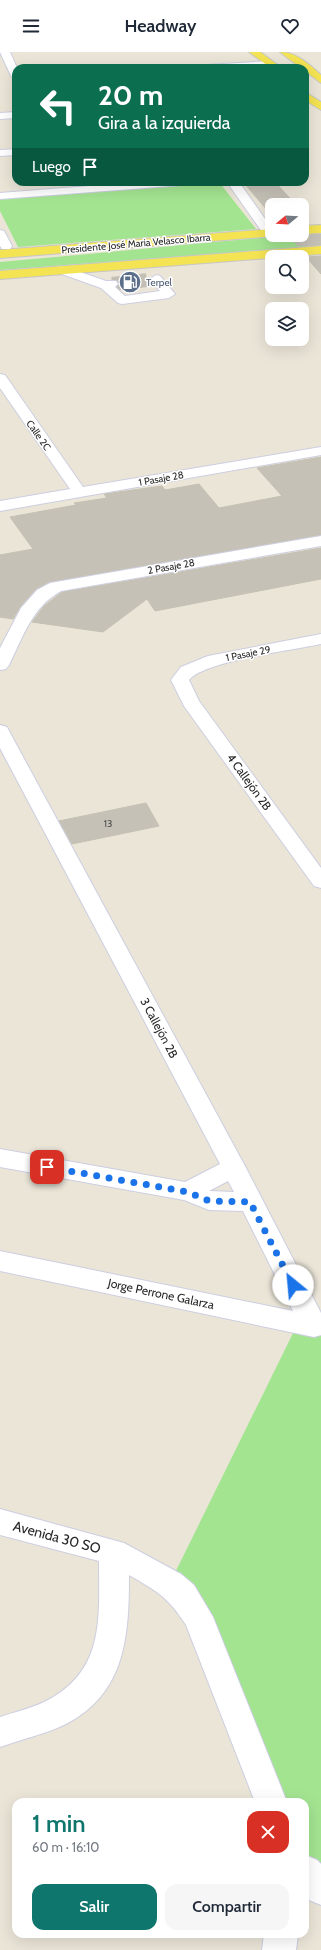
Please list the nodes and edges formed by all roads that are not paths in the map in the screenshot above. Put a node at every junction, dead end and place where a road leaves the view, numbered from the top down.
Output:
1 (5, 52) edge
2 (254, 52) edge
3 (285, 52) edge
4 (271, 64) edge
5 (302, 64) edge
6 (12, 67) edge
7 (310, 70) joint
8 (321, 75) edge
9 (5, 80) dead end
10 (12, 80) edge
11 (321, 80) edge
12 (309, 86) edge
13 (321, 94) edge
14 (309, 98) edge
15 (321, 107) edge
16 (12, 115) edge
17 (0, 116) edge
18 (12, 152) edge
19 (0, 153) edge
20 (131, 186) edge
21 (236, 186) edge
22 (0, 196) edge
23 (265, 225) edge
24 (321, 229) edge
25 (309, 230) edge
26 (265, 233) edge
27 (0, 234) edge
28 (3, 250) edge
29 (321, 250) edge
30 (167, 262) junction
31 (63, 270) junction
32 (0, 275) edge
33 (0, 378) edge
34 (321, 450) edge
35 (79, 492) junction
36 (0, 506) edge
37 (321, 541) edge
38 (321, 639) edge
39 (0, 665) edge
40 (180, 680) joint
41 (0, 731) edge
42 (321, 882) edge
43 (0, 1158) edge
44 (234, 1168) junction
45 (188, 1192) junction
46 (250, 1202) junction
47 (0, 1261) edge
48 (318, 1325) edge
49 (0, 1522) edge
50 (114, 1552) junction
51 (0, 1732) edge
52 (268, 1798) edge
53 (309, 1876) edge
54 (321, 1888) edge
55 (280, 1938) edge
56 (279, 1950) edge

1 - 6 street
2 - 4 main road
3 - 5 main road
7 - 8 main road
7 - 11 main road
9 - 10 street
12 - 13 main road
14 - 15 main road
16 - 17 street
18 - 19 street
20 - 22 street
21 - 23 street
24 - 25 main road
26 - 28 main road, Presidente José Maria Velasco Ibarra
27 - 28 street
29 - 30 main road, Presidente José Maria Velasco Ibarra
30 - 31 main road, Presidente José Maria Velasco Ibarra
30 - 31 street
31 - 32 main road, Presidente José Maria Velasco Ibarra
33 - 35 street, Calle 2C
34 - 35 street, 1 Pasaje 28
35 - 36 street, 1 Pasaje 28
37 - 39 street, 2 Pasaje 28
38 - 40 street, 1 Pasaje 29
40 - 42 street, 4 Callejón 2B
41 - 44 street, 3 Callejón 2B
43 - 45 street
44 - 45 street
44 - 46 street, 3 Callejón 2B
45 - 46 street
46 - 48 street, 3 Callejón 2B
47 - 48 street, Jorge Perrone Galarza
49 - 50 street, Avenida 30 SO
50 - 51 street
50 - 52 street, Avenida 30 SO
53 - 54 street
55 - 56 street

